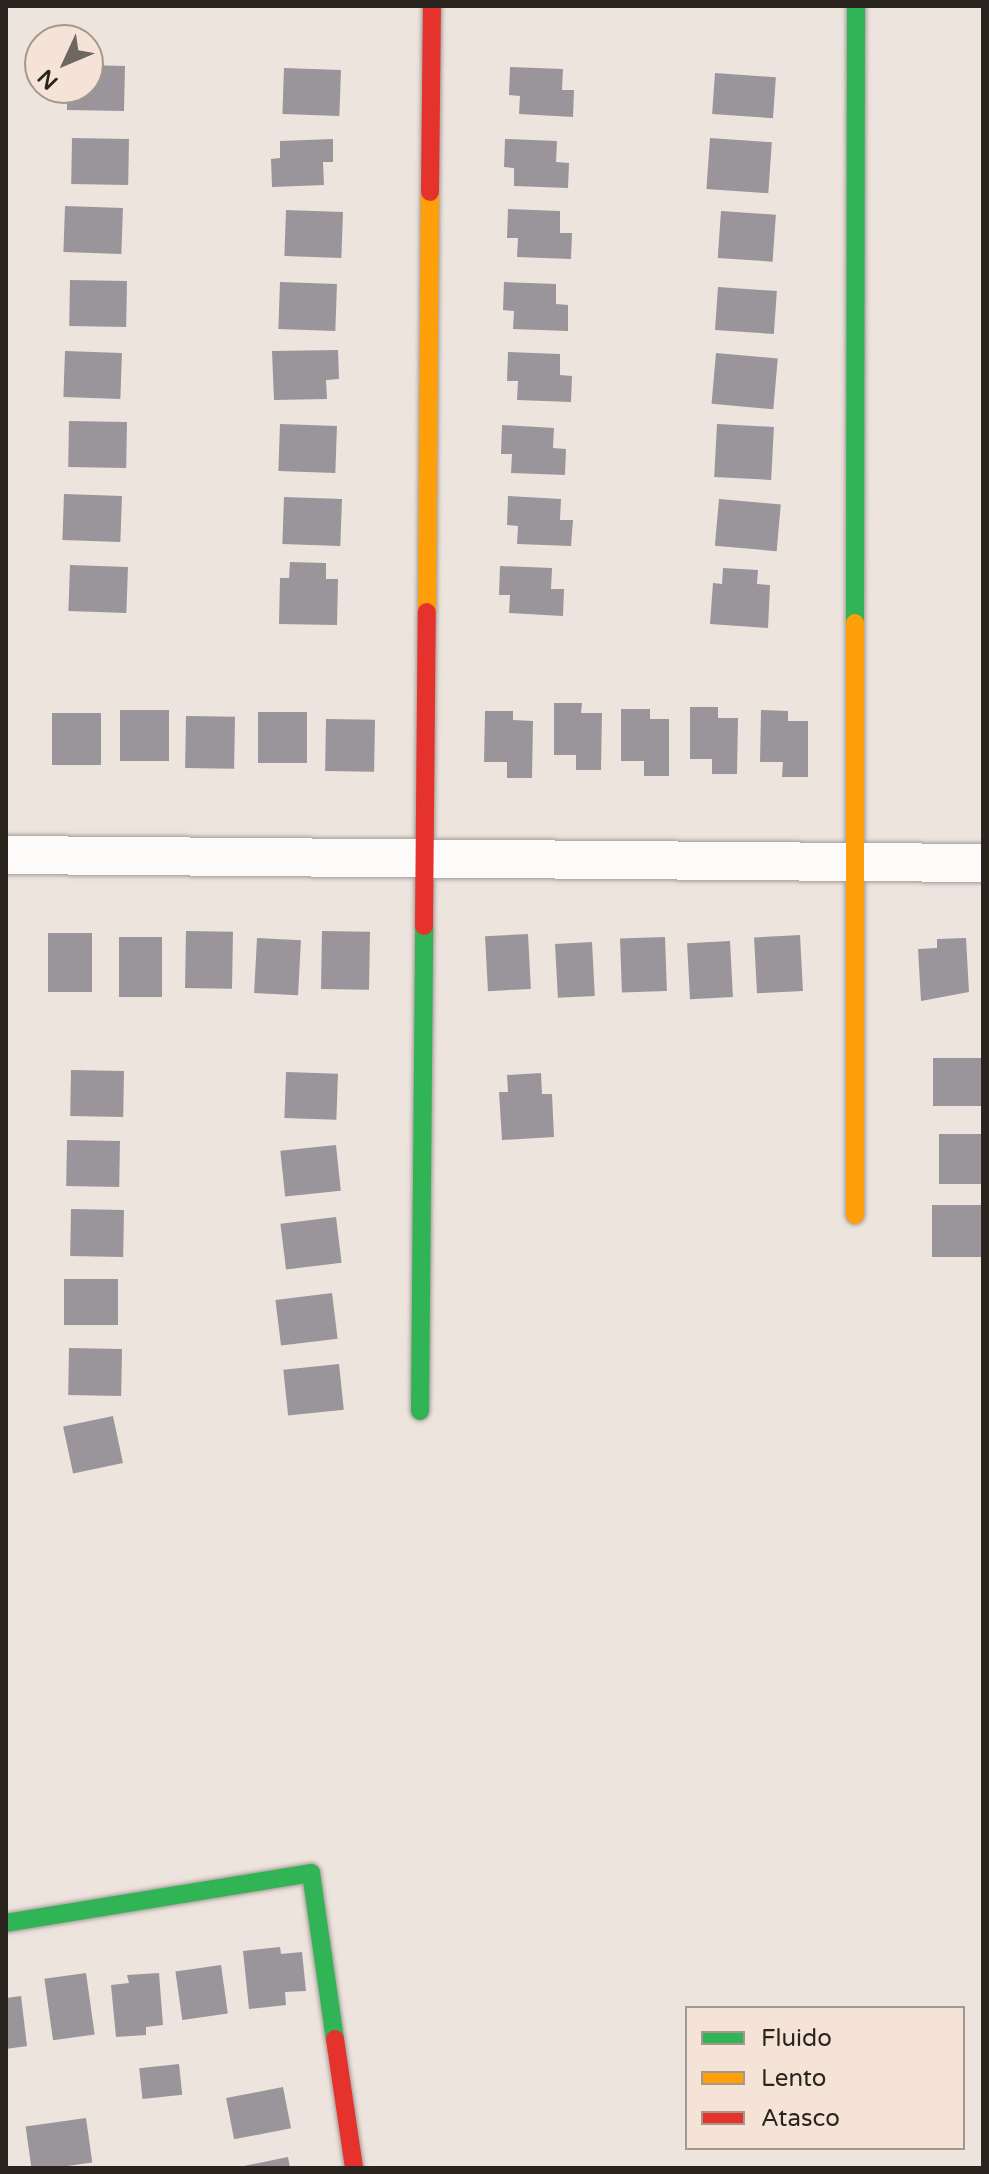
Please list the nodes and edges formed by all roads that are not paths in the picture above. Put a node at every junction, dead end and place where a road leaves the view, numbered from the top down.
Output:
1 (432, 6) edge
2 (856, 6) edge
3 (6, 855) edge
4 (424, 860) junction
5 (858, 862) junction
6 (983, 863) edge
7 (855, 1215) dead end
8 (420, 1411) dead end
9 (6, 1923) edge
10 (354, 2168) edge

1 - 4 street
2 - 5 street
3 - 4 street
4 - 5 street
4 - 8 street
5 - 6 street
5 - 7 street
9 - 10 street

